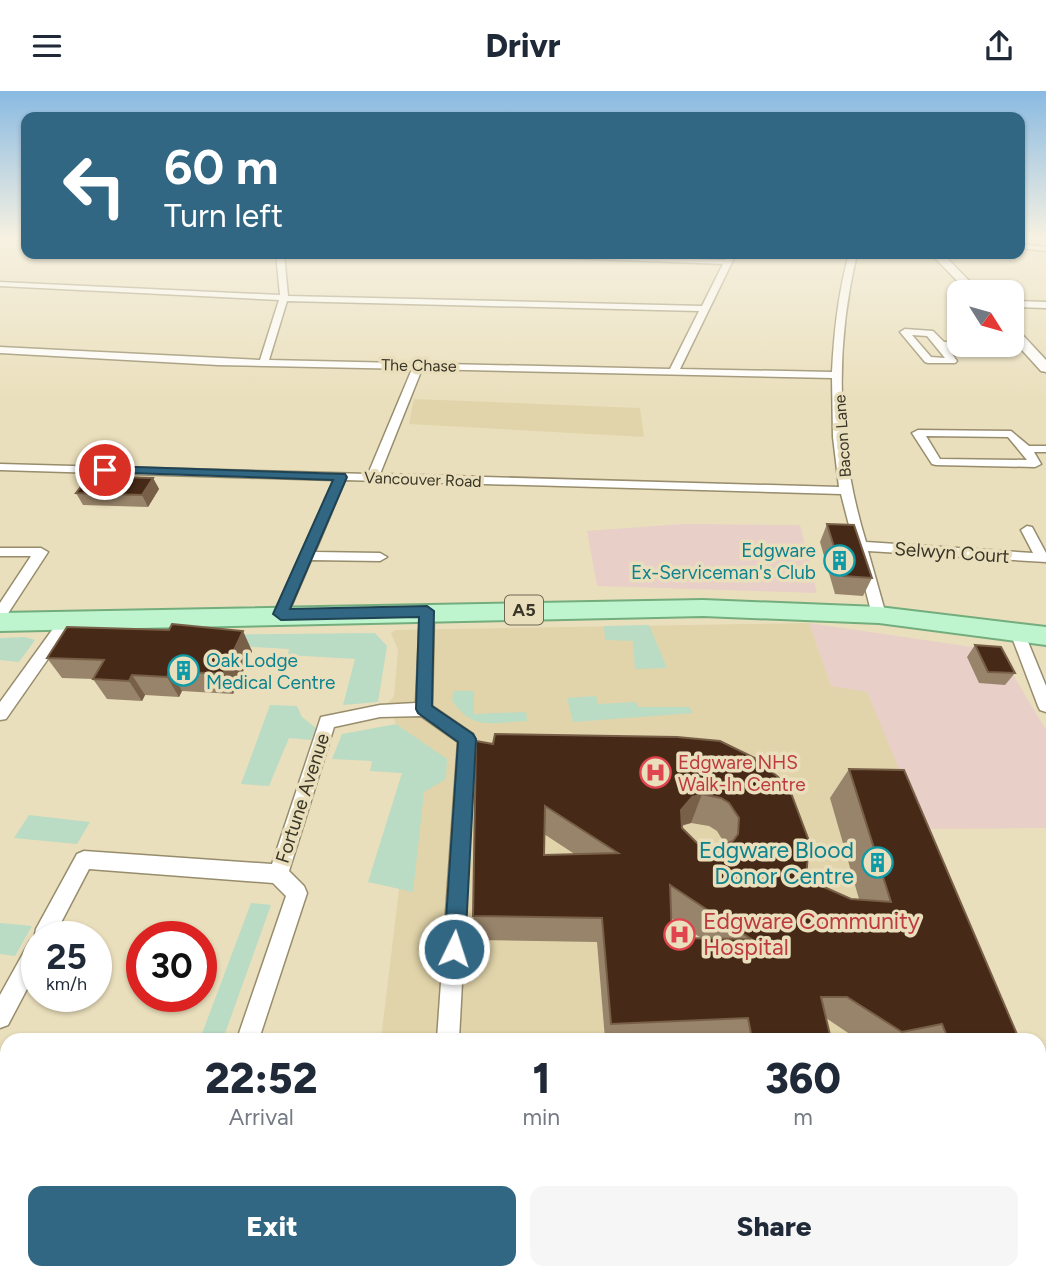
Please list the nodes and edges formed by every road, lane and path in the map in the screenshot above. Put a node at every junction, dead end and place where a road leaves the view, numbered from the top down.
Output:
1 (150, 291) edge
2 (283, 291) edge
3 (714, 291) edge
4 (842, 291) edge
5 (284, 298) junction
6 (1024, 304) edge
7 (1046, 305) edge
8 (705, 309) junction
9 (941, 345) junction
10 (1025, 346) joint
11 (0, 350) edge
12 (264, 362) junction
13 (419, 365) junction
14 (1046, 368) edge
15 (674, 371) junction
16 (838, 375) junction
17 (1026, 449) junction
18 (1046, 449) edge
19 (0, 467) edge
20 (341, 477) junction
21 (373, 478) junction
22 (846, 491) junction
23 (1027, 530) dead end
24 (863, 546) junction
25 (0, 552) edge
26 (307, 556) junction
27 (380, 557) dead end
28 (1044, 558) edge
29 (427, 611) junction
30 (0, 614) edge
31 (281, 614) junction
32 (879, 615) junction
33 (68, 619) junction
34 (0, 622) edge
35 (1017, 632) junction
36 (1046, 636) edge
37 (1046, 706) edge
38 (424, 709) junction
39 (0, 714) edge
40 (278, 874) junction
41 (51, 921) edge
42 (21, 978) edge
43 (0, 1017) edge
44 (250, 1033) edge
45 (448, 1033) edge

1 - 5 street
2 - 5 street
3 - 8 street
4 - 16 street, Bacon Lane
5 - 8 street
5 - 12 street
6 - 7 street
8 - 15 street
9 - 9 street
9 - 10 street
10 - 14 street
11 - 12 street, The Chase
12 - 13 street, The Chase
13 - 15 street, The Chase
13 - 21 street
15 - 16 street, The Chase
16 - 22 street, Bacon Lane
17 - 17 street
17 - 18 street
19 - 20 street, Vancouver Road
20 - 21 street, Vancouver Road
20 - 26 street
21 - 22 street, Vancouver Road
22 - 24 street, Bacon Lane
23 - 28 street, Selwyn Court
24 - 28 street, Selwyn Court
24 - 32 street, Bacon Lane
25 - 30 street
26 - 27 street
26 - 31 street
29 - 31 main road, A5
29 - 32 main road, A5
29 - 38 street
31 - 33 main road, A5
32 - 35 main road, A5
33 - 34 main road, A5
33 - 39 street
35 - 36 main road, A5
35 - 37 street
38 - 40 street, Fortune Avenue
38 - 45 street
40 - 41 street
40 - 44 street, Fortune Avenue
42 - 43 street

